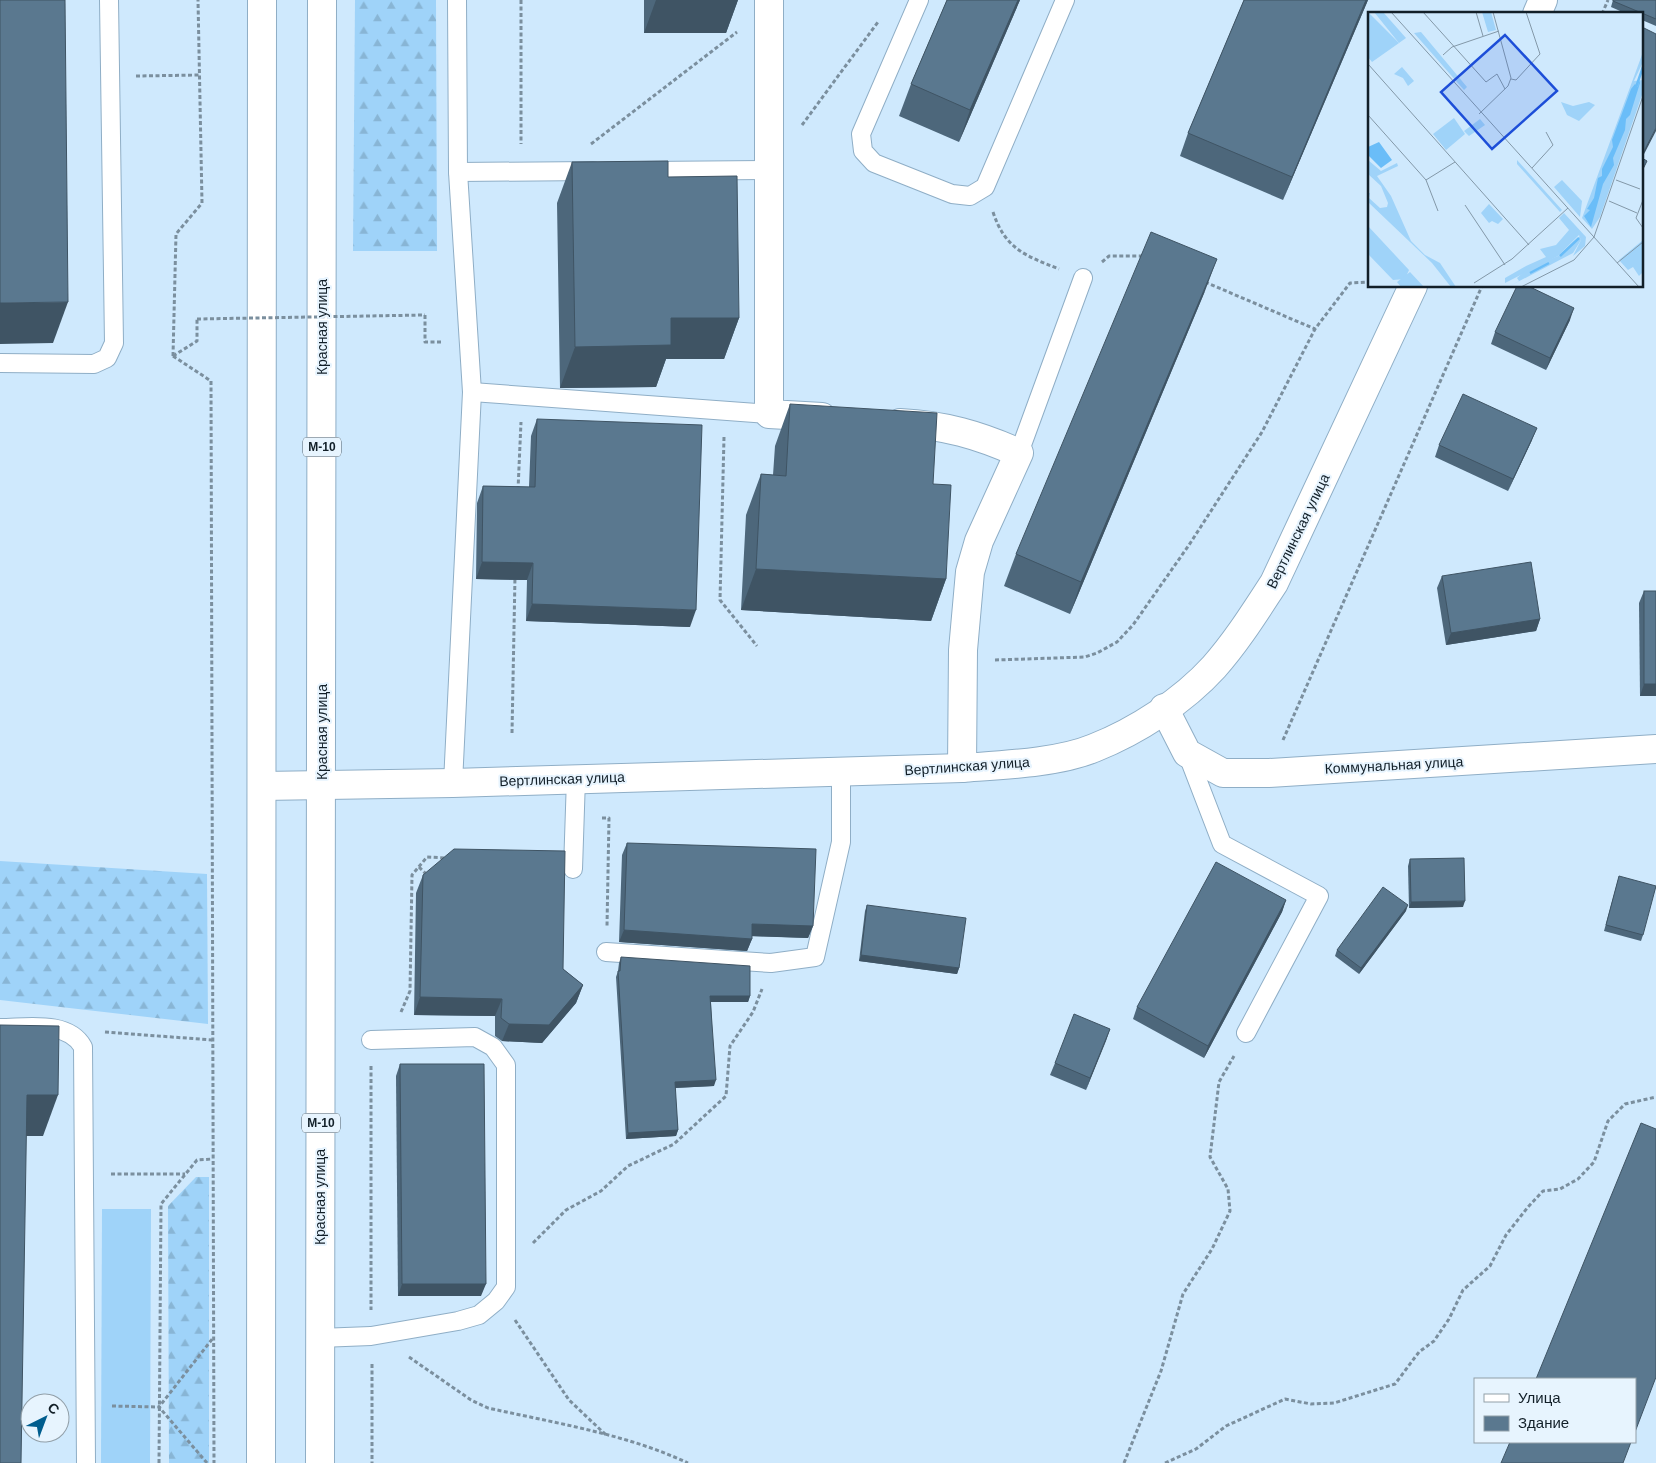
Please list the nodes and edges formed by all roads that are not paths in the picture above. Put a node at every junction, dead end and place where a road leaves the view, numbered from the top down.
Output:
1 (109, 0) edge
2 (262, 0) edge
3 (322, 0) edge
4 (457, 0) edge
5 (919, 0) edge
6 (1065, 0) edge
7 (1543, 0) edge
8 (769, 4) edge
9 (1538, 12) edge
10 (769, 170) junction
11 (613, 171) edge
12 (632, 171) edge
13 (458, 172) junction
14 (1084, 278) road end
15 (1412, 288) edge
16 (0, 363) edge
17 (472, 392) junction
18 (769, 414) junction
19 (848, 419) edge
20 (877, 421) edge
21 (1019, 454) junction
22 (1164, 708) junction
23 (1656, 750) edge
24 (1187, 753) junction
25 (962, 768) junction
26 (841, 772) junction
27 (576, 778) junction
28 (453, 783) junction
29 (322, 784) junction
30 (262, 786) junction
31 (573, 869) dead end
32 (606, 952) road end
33 (0, 1028) edge
34 (1246, 1033) road end
35 (371, 1040) road end
36 (319, 1338) junction
37 (86, 1463) edge
38 (261, 1463) edge
39 (320, 1463) edge

1 - 16 lane
2 - 30 main road
3 - 29 main road, Красная улица / М-10
4 - 13 lane
5 - 6 lane
7 - 9 main road
8 - 10 main road
10 - 12 lane
10 - 18 main road
11 - 13 lane
13 - 17 lane
14 - 21 lane
15 - 22 main road, Вертлинская улица
17 - 18 lane
17 - 28 lane
18 - 19 main road
20 - 21 main road
21 - 25 main road
22 - 24 main road
22 - 25 main road, Вертлинская улица
23 - 24 main road, Коммунальная улица
24 - 34 lane
25 - 26 main road, Вертлинская улица
26 - 27 main road, Вертлинская улица
26 - 32 lane
27 - 28 main road, Вертлинская улица
27 - 31 lane
28 - 29 main road, Вертлинская улица
29 - 30 main road, Вертлинская улица
29 - 36 main road, Красная улица / М-10
30 - 38 main road
33 - 37 lane
35 - 36 lane
36 - 39 main road, Красная улица / М-10

